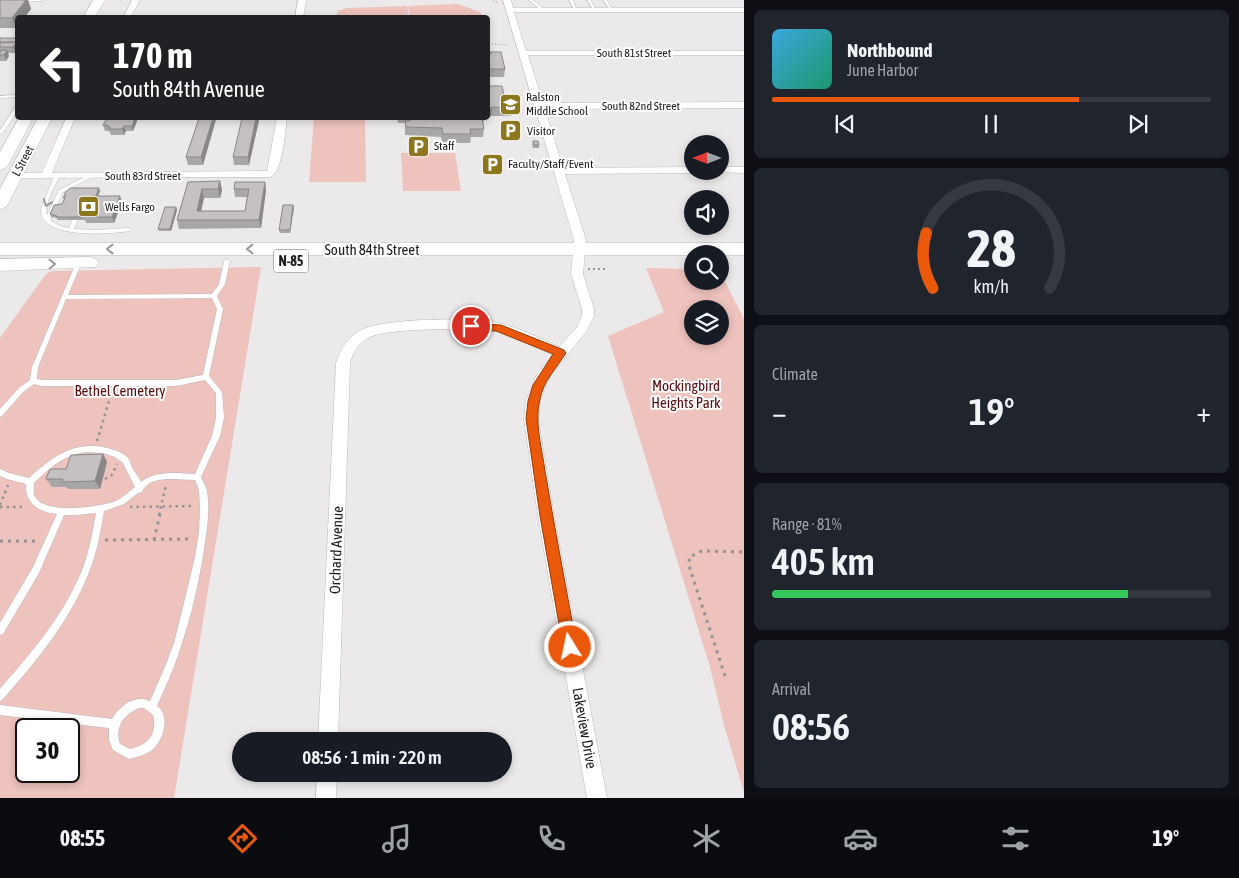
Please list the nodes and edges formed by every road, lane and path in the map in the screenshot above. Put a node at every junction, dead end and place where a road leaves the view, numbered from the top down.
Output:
1 (42, 0) edge
2 (99, 0) edge
3 (112, 0) edge
4 (136, 0) edge
5 (302, 0) edge
6 (507, 0) edge
7 (531, 0) edge
8 (571, 0) edge
9 (589, 0) edge
10 (605, 0) edge
11 (18, 1) edge
12 (510, 10) junction
13 (543, 10) junction
14 (576, 10) junction
15 (595, 10) junction
16 (612, 10) junction
17 (744, 10) edge
18 (90, 15) edge
19 (103, 15) edge
20 (128, 15) edge
21 (300, 15) edge
22 (490, 44) edge
23 (513, 45) dead end
24 (523, 53) junction
25 (744, 53) edge
26 (15, 96) edge
27 (0, 97) edge
28 (744, 105) edge
29 (539, 106) junction
30 (15, 112) edge
31 (25, 120) edge
32 (44, 120) edge
33 (69, 120) edge
34 (282, 120) edge
35 (0, 133) edge
36 (1, 159) edge
37 (684, 170) edge
38 (729, 170) edge
39 (744, 170) edge
40 (558, 171) junction
41 (16, 176) junction
42 (46, 176) junction
43 (91, 176) junction
44 (55, 181) junction
45 (61, 191) junction
46 (67, 196) edge
47 (0, 204) edge
48 (47, 220) junction
49 (75, 220) edge
50 (128, 230) dead end
51 (70, 231) junction
52 (0, 249) edge
53 (744, 249) edge
54 (578, 255) junction
55 (227, 261) junction
56 (744, 261) edge
57 (684, 262) edge
58 (729, 262) edge
59 (78, 264) junction
60 (0, 265) edge
61 (214, 296) junction
62 (64, 297) junction
63 (560, 353) junction
64 (206, 377) junction
65 (33, 381) junction
66 (115, 383) junction
67 (0, 414) edge
68 (95, 450) junction
69 (109, 461) dead end
70 (0, 472) edge
71 (11, 477) junction
72 (168, 477) junction
73 (197, 477) junction
74 (105, 479) dead end
75 (30, 482) junction
76 (139, 490) junction
77 (0, 506) edge
78 (203, 506) junction
79 (43, 507) junction
80 (162, 507) junction
81 (105, 508) junction
82 (62, 511) junction
83 (201, 539) junction
84 (96, 540) junction
85 (154, 540) junction
86 (0, 541) edge
87 (50, 541) junction
88 (744, 552) edge
89 (0, 632) edge
90 (725, 676) dead end
91 (0, 696) edge
92 (152, 707) junction
93 (0, 710) edge
94 (114, 724) junction
95 (328, 732) edge
96 (327, 782) edge
97 (326, 798) edge
98 (597, 798) edge

1 - 11 lane
2 - 18 main road
3 - 19 main road
4 - 20 street
5 - 21 street
6 - 12 street, Lakeview Drive
7 - 13 lane
8 - 14 lane
9 - 15 lane
10 - 16 lane
12 - 13 street
12 - 24 street, Lakeview Drive
13 - 14 street
14 - 15 street
15 - 16 street
16 - 17 street
22 - 23 path
24 - 25 street, South 81st Street
24 - 29 street, Lakeview Drive
26 - 27 lane
28 - 29 street, South 82nd Street
29 - 40 street, Lakeview Drive
30 - 35 lane
31 - 36 main road, L Street
32 - 41 main road, L Street
33 - 42 street
34 - 43 street, South 83rd Street
37 - 40 street
38 - 39 street
40 - 54 street, Lakeview Drive
41 - 42 street, South 83rd Street
41 - 47 main road, L Street
42 - 44 street, South 83rd Street
43 - 44 street, South 83rd Street
43 - 45 lane
44 - 45 lane
44 -> 48 lane
45 - 46 lane
45 - 48 lane
48 - 51 lane
49 - 51 lane
50 - 51 lane
54 -> 52 main road, South 84th Street / N-85
53 - 54 main road, South 84th Street / N-85
54 - 55 main road, South 84th Street / N-85
54 - 57 main road, South 84th Street / N-85
54 - 63 street, Lakeview Drive
55 - 59 main road, South 84th Street / N-85
55 - 61 lane
56 - 58 main road
60 -> 59 main road, South 84th Street / N-85
59 - 62 lane
61 - 62 lane
61 - 64 lane
62 - 65 lane
63 - 95 street, Orchard Avenue
63 - 98 street, Lakeview Drive
64 - 66 lane
64 - 73 lane
65 - 66 lane
65 - 67 lane
66 - 68 path
68 - 75 lane
68 - 76 lane
69 - 74 path
70 - 71 lane
71 - 75 lane
71 - 77 path
72 - 73 lane
72 - 76 lane
72 - 80 path
73 - 78 lane
75 - 79 lane
76 - 81 lane
77 - 79 path
78 - 80 path
78 - 83 lane
79 - 82 lane
80 - 81 path
80 - 85 path
81 - 82 lane
81 - 84 lane
82 - 87 lane
83 - 85 path
83 - 92 lane
84 - 85 path
84 - 91 lane
86 - 87 path
87 - 89 lane
88 - 90 path
92 - 94 lane
92 - 94 lane
93 - 94 lane
96 - 97 street

